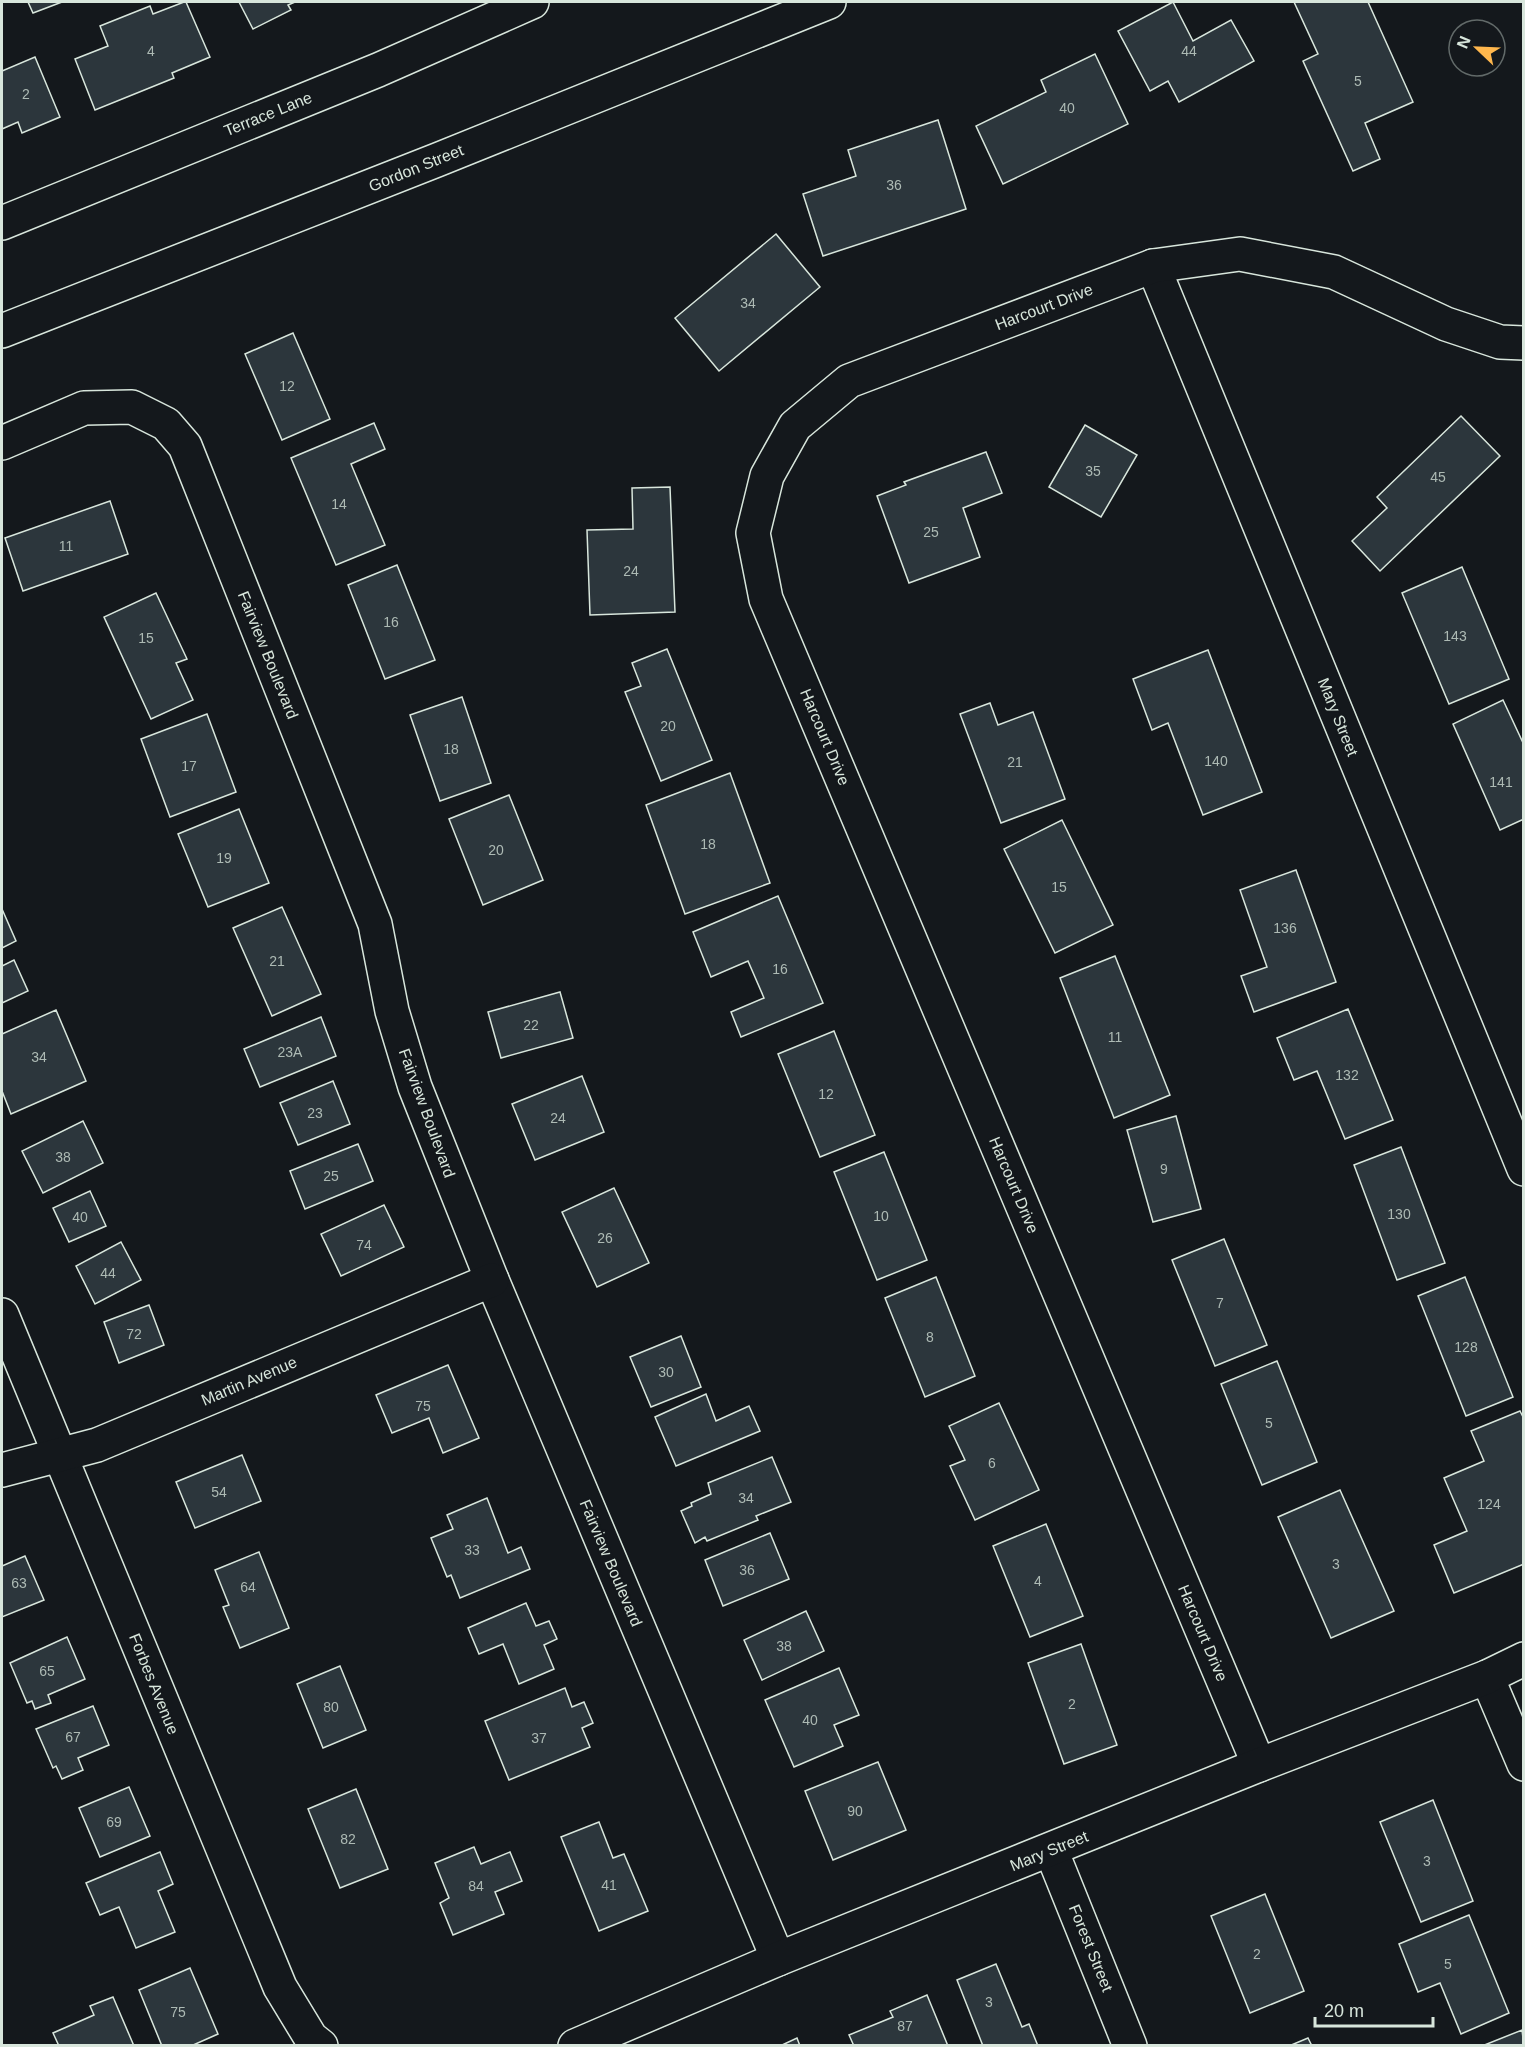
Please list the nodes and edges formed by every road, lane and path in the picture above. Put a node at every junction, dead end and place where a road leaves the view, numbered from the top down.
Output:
1 (532, 2) edge
2 (829, 2) edge
3 (2, 223) edge
4 (1153, 266) junction
5 (3, 323) edge
6 (1524, 343) edge
7 (2, 443) edge
8 (1524, 1168) edge
9 (492, 1280) junction
10 (2, 1315) edge
11 (59, 1455) junction
12 (2, 1470) edge
13 (1524, 1659) edge
14 (1487, 1677) junction
15 (1524, 1764) edge
16 (1259, 1765) junction
17 (1052, 1850) junction
18 (778, 1959) junction
19 (321, 2046) edge
20 (575, 2046) edge
21 (1130, 2046) edge

1 - 3 street, Terrace Lane
2 - 5 street, Gordon Street
4 - 6 street, Harcourt Drive
4 - 8 street, Mary Street
4 - 16 street, Harcourt Drive
7 - 9 street, Fairview Boulevard
9 - 11 street, Martin Avenue
9 - 18 street, Fairview Boulevard
10 - 11 street, Forbes Avenue
11 - 12 street, Martin Avenue
11 - 19 street, Forbes Avenue
13 - 14 street, Mary Street
14 - 15 street
14 - 16 street, Mary Street
16 - 17 street, Mary Street
17 - 18 street, Mary Street
17 - 21 street, Forest Street
18 - 20 street, Mary Street

